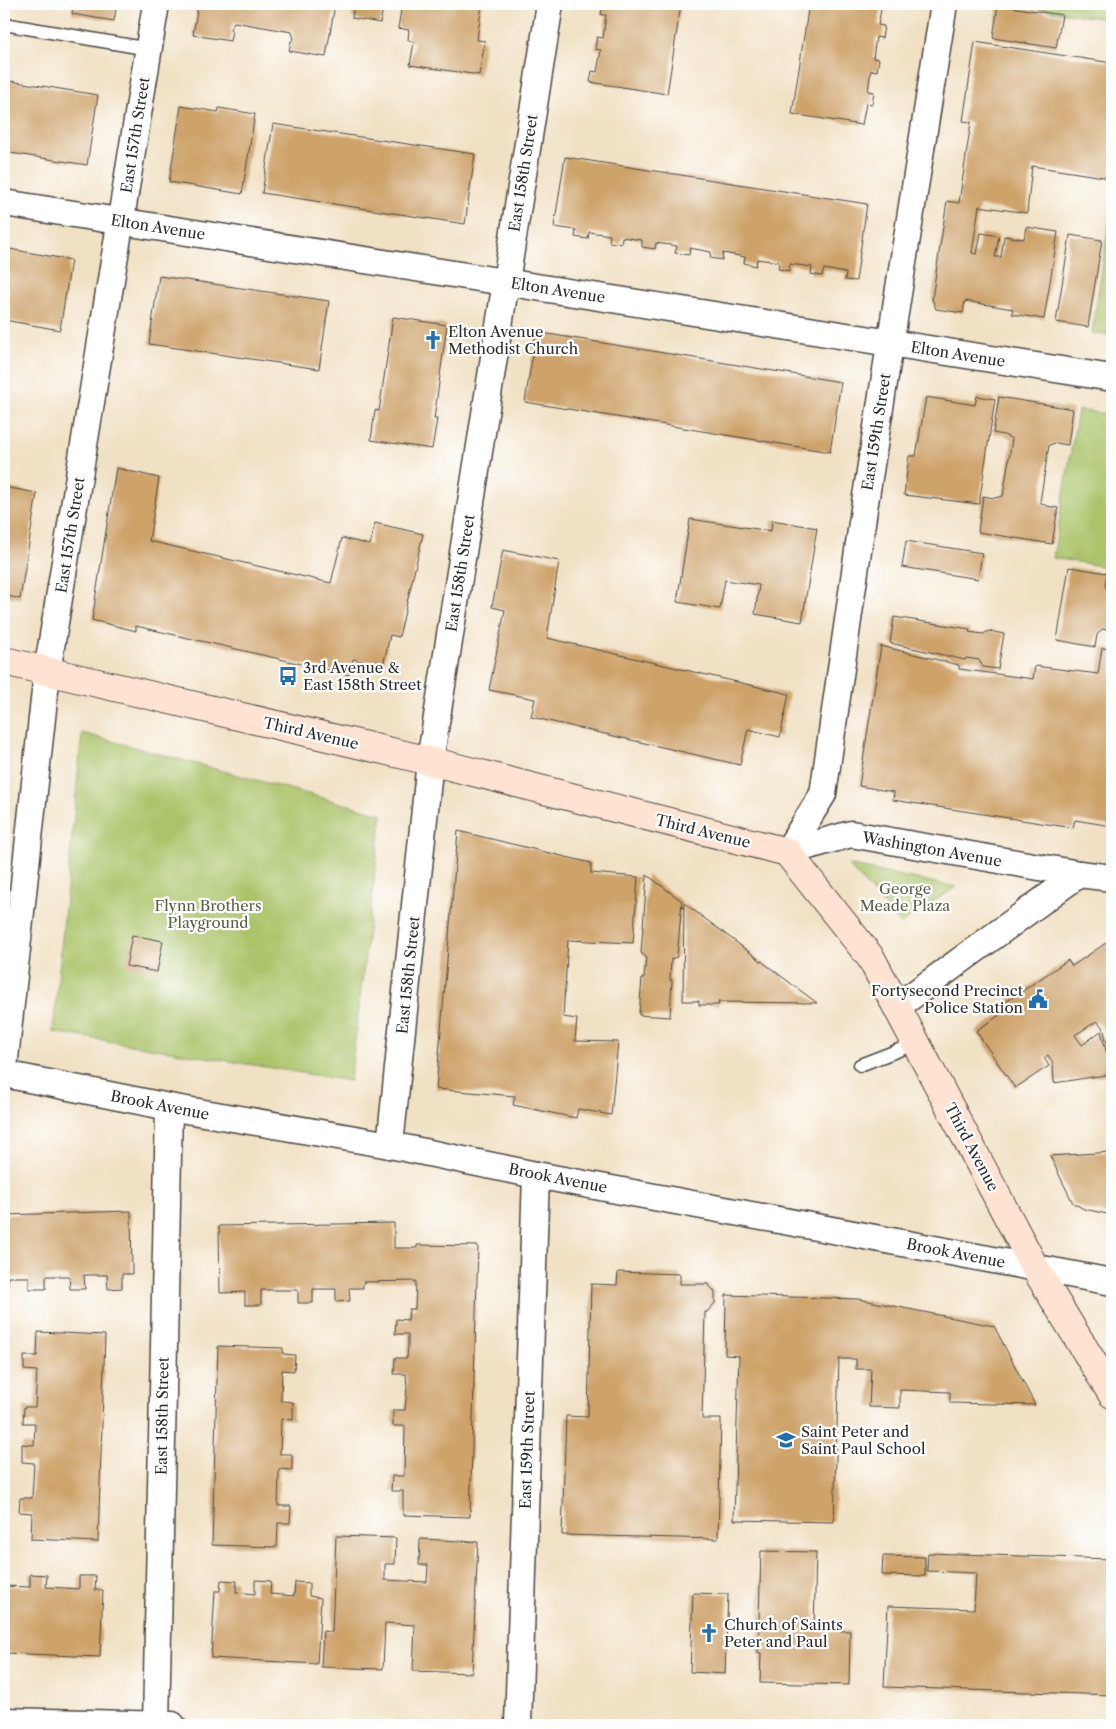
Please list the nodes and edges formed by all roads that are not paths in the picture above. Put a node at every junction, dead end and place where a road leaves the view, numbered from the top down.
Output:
1 (156, 4) edge
2 (550, 4) edge
3 (944, 4) edge
4 (4, 24) edge
5 (149, 48) junction
6 (4, 203) edge
7 (122, 222) junction
8 (506, 282) junction
9 (890, 343) junction
10 (1112, 378) edge
11 (4, 661) edge
12 (47, 672) junction
13 (430, 761) junction
14 (786, 852) junction
15 (1079, 874) junction
16 (1112, 878) edge
17 (898, 1006) junction
18 (917, 1043) junction
19 (860, 1065) dead end
20 (4, 1068) edge
21 (4, 1074) edge
22 (169, 1107) junction
23 (390, 1146) junction
24 (536, 1175) junction
25 (1034, 1268) junction
26 (1112, 1282) edge
27 (1112, 1394) edge
28 (4, 1720) edge
29 (156, 1725) edge
30 (172, 1725) edge
31 (518, 1725) edge

1 - 5 street, East 157th Street
2 - 8 street, East 158th Street
3 - 9 street, East 159th Street
4 - 5 lane
5 - 7 street, East 157th Street
6 - 7 street, Elton Avenue
7 - 8 street, Elton Avenue
7 - 12 street, East 157th Street
8 - 9 street, Elton Avenue
8 - 13 street, East 158th Street
9 - 10 street, Elton Avenue
9 - 14 street, East 159th Street
11 - 12 main road, Third Avenue
12 - 13 main road, Third Avenue
12 - 20 street, East 157th Street
13 - 14 main road, Third Avenue
13 - 23 street, East 158th Street
14 - 15 street, Washington Avenue
14 - 17 main road, Third Avenue
15 - 16 street, Washington Avenue
15 - 17 street
17 - 18 main road, Third Avenue
18 - 19 lane
18 - 25 main road, Third Avenue
21 - 22 street, Brook Avenue
22 - 23 street, Brook Avenue
22 - 29 street, East 158th Street
23 - 24 street, Brook Avenue
24 - 25 street, Brook Avenue
24 - 31 street, East 159th Street
25 - 26 street, Brook Avenue
25 - 27 main road, Third Avenue
28 - 29 street
29 - 30 street

